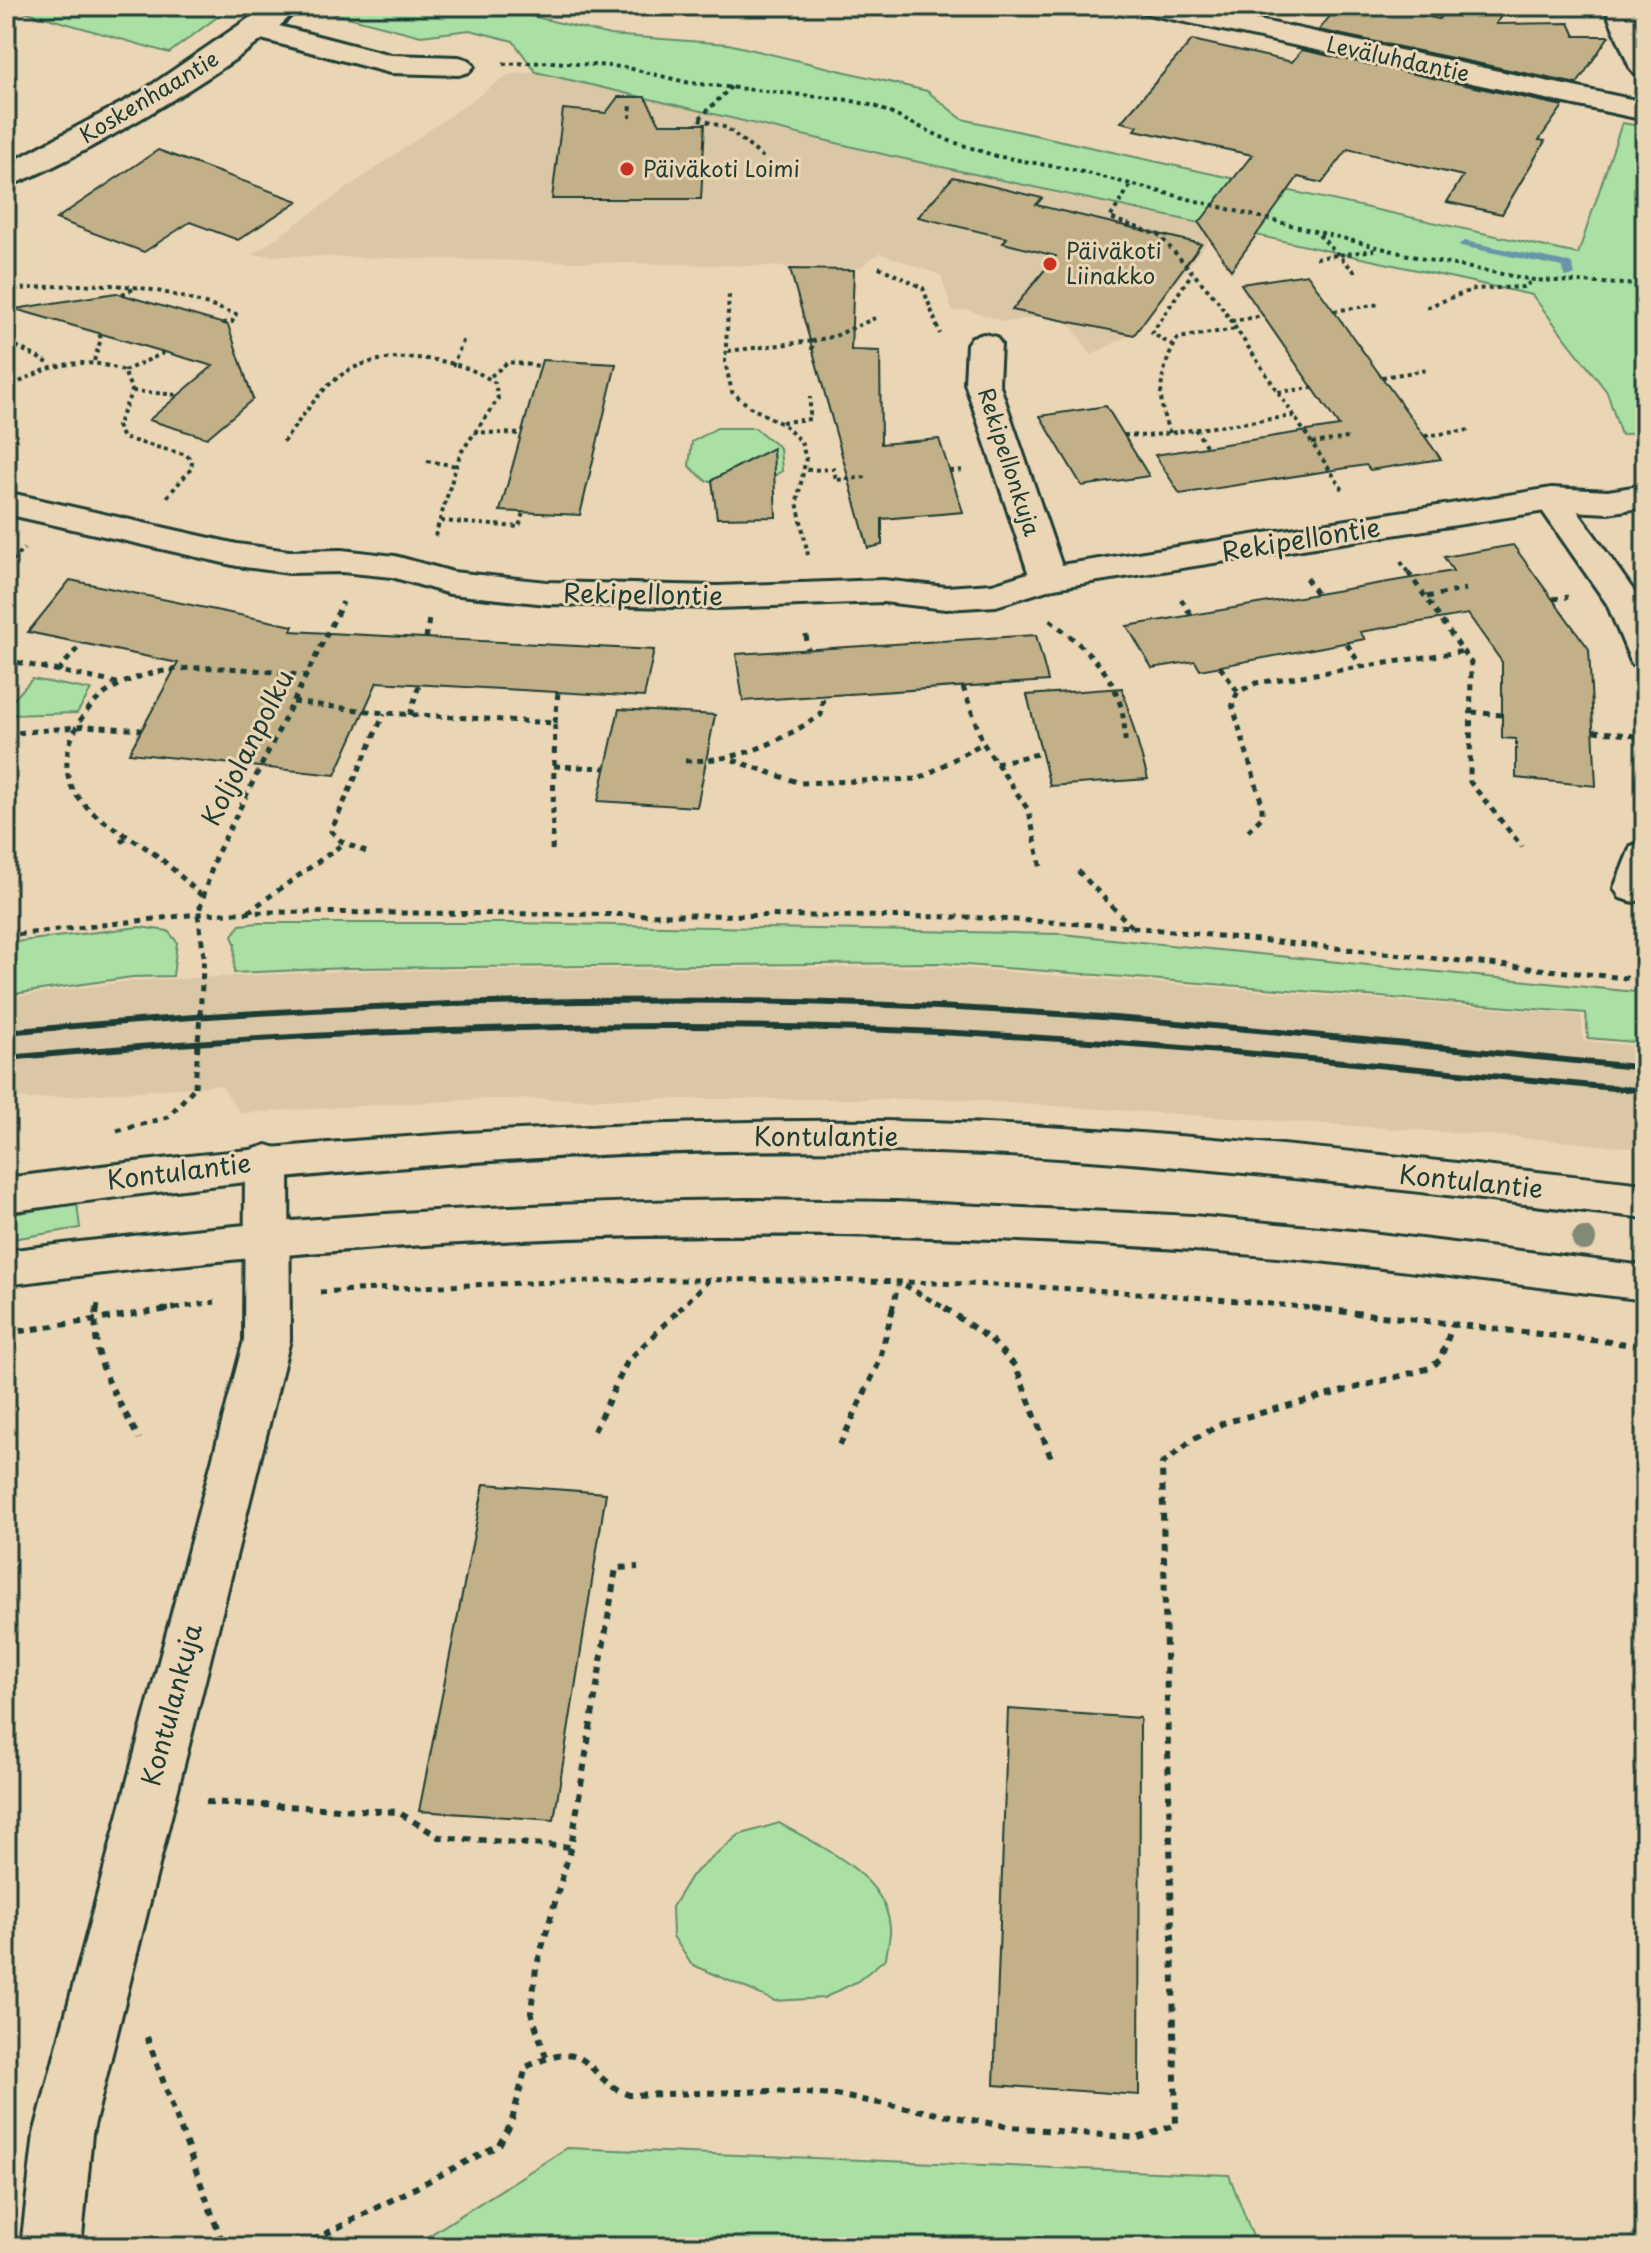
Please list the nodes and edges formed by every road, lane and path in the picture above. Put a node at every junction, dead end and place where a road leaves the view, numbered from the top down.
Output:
1 (285, 6) edge
2 (1152, 6) edge
3 (1618, 6) edge
4 (256, 29) junction
5 (459, 66) joint
6 (1645, 68) edge
7 (731, 87) junction
8 (631, 103) dead end
9 (1645, 111) edge
10 (630, 118) dead end
11 (765, 159) dead end
12 (6, 177) edge
13 (1130, 186) junction
14 (1318, 234) junction
15 (1381, 249) junction
16 (1339, 255) junction
17 (1316, 258) dead end
18 (879, 267) dead end
19 (1192, 273) junction
20 (1356, 273) dead end
21 (1534, 280) junction
22 (1645, 285) edge
23 (138, 287) junction
24 (6, 290) edge
25 (122, 294) dead end
26 (729, 295) dead end
27 (1380, 304) dead end
28 (1427, 307) dead end
29 (1334, 311) dead end
30 (1264, 316) dead end
31 (875, 318) dead end
32 (1231, 321) junction
33 (223, 323) dead end
34 (1236, 329) junction
35 (99, 333) dead end
36 (464, 339) dead end
37 (941, 339) dead end
38 (813, 341) junction
39 (984, 344) dead end
40 (16, 346) dead end
41 (1173, 346) junction
42 (812, 350) dead end
43 (728, 351) junction
44 (166, 352) dead end
45 (94, 361) junction
46 (50, 365) junction
47 (452, 366) junction
48 (540, 366) dead end
49 (1428, 370) dead end
50 (124, 371) junction
51 (491, 376) junction
52 (1382, 377) dead end
53 (1313, 388) dead end
54 (6, 390) edge
55 (132, 391) junction
56 (1278, 392) junction
57 (179, 395) dead end
58 (810, 397) dead end
59 (1293, 416) junction
60 (781, 422) junction
61 (1645, 426) edge
62 (1195, 429) junction
63 (1470, 430) dead end
64 (474, 432) junction
65 (1170, 433) junction
66 (521, 434) dead end
67 (1124, 435) dead end
68 (1425, 436) dead end
69 (1348, 438) dead end
70 (283, 442) dead end
71 (1312, 443) junction
72 (1207, 447) dead end
73 (427, 461) dead end
74 (1643, 461) edge
75 (457, 466) junction
76 (807, 470) junction
77 (867, 477) dead end
78 (1346, 495) dead end
79 (1645, 496) edge
80 (1552, 499) junction
81 (6, 503) edge
82 (160, 505) dead end
83 (523, 512) dead end
84 (441, 521) junction
85 (431, 544) dead end
86 (1396, 554) dead end
87 (808, 556) dead end
88 (1048, 578) junction
89 (1174, 589) dead end
90 (1466, 589) dead end
91 (440, 597) junction
92 (1427, 597) junction
93 (342, 603) dead end
94 (1191, 615) dead end
95 (1046, 616) dead end
96 (426, 638) dead end
97 (82, 643) dead end
98 (1347, 644) dead end
99 (1465, 651) junction
100 (1645, 656) edge
101 (6, 660) edge
102 (1361, 666) junction
103 (1220, 667) dead end
104 (58, 671) junction
105 (307, 676) junction
106 (122, 684) junction
107 (419, 685) dead end
108 (963, 687) dead end
109 (558, 692) dead end
110 (1238, 692) junction
111 (823, 696) dead end
112 (293, 702) junction
113 (1472, 712) junction
114 (384, 713) junction
115 (410, 715) junction
116 (1502, 715) dead end
117 (555, 723) junction
118 (73, 729) junction
119 (141, 730) dead end
120 (1594, 731) dead end
121 (6, 734) edge
122 (1645, 737) edge
123 (1125, 741) dead end
124 (983, 743) junction
125 (1042, 753) dead end
126 (733, 760) junction
127 (685, 761) dead end
128 (996, 763) junction
129 (554, 766) junction
130 (606, 768) dead end
131 (1248, 831) dead end
132 (128, 836) junction
133 (121, 842) dead end
134 (344, 843) junction
135 (1522, 847) dead end
136 (366, 852) dead end
137 (552, 855) dead end
138 (1041, 869) dead end
139 (1078, 871) dead end
140 (202, 896) junction
141 (247, 913) junction
142 (198, 914) junction
143 (1132, 927) junction
144 (6, 936) edge
145 (1645, 980) edge
146 (115, 1131) dead end
147 (267, 1161) junction
148 (6, 1195) edge
149 (1645, 1201) edge
150 (269, 1236) junction
151 (6, 1268) edge
152 (708, 1281) junction
153 (899, 1282) junction
154 (1645, 1283) edge
155 (330, 1291) dead end
156 (184, 1307) dead end
157 (98, 1319) junction
158 (1453, 1324) junction
159 (6, 1333) edge
160 (1645, 1346) edge
161 (594, 1431) dead end
162 (139, 1439) dead end
163 (840, 1445) dead end
164 (1051, 1458) dead end
165 (638, 1567) dead end
166 (197, 1802) dead end
167 (571, 1847) junction
168 (145, 2032) dead end
169 (546, 2057) junction
170 (51, 2247) edge
171 (224, 2247) edge
172 (300, 2247) edge

1 - 4 street, Koskenhaantie
2 - 9 street, Leväluhdantie
3 - 6 street
4 - 5 street
4 - 12 street, Koskenhaantie
5 - 7 path
7 - 11 path
7 - 13 path
8 - 10 path
13 - 14 path
13 - 19 path
14 - 15 path
14 - 16 path
15 - 16 path
15 - 21 path
16 - 17 path
16 - 20 path
18 - 37 path
19 - 32 path
19 - 41 path
21 - 22 path
21 - 28 path
23 - 24 path
23 - 25 path
23 - 33 path
26 - 43 path
27 - 29 path
30 - 32 path
31 - 38 path
32 - 34 path
34 - 41 path
34 - 56 path
35 - 45 path
36 - 47 path
38 - 42 path
38 - 43 path
39 - 88 street, Rekipellonkuja
40 - 46 path
41 - 65 path
43 - 60 path
44 - 50 path
45 - 46 path
45 - 50 path
46 - 54 path
47 - 51 path
47 - 70 path
48 - 51 path
49 - 52 path
50 - 55 path
51 - 64 path
53 - 56 path
55 - 57 path
55 - 82 path
56 - 59 path
58 - 60 path
59 - 62 path
59 - 71 path
60 - 76 path
61 - 74 path
62 - 65 path
62 - 72 path
63 - 68 path
64 - 66 path
64 - 75 path
65 - 67 path
69 - 71 path
71 - 78 path
73 - 75 path
74 - 80 street, Rekipellontie
75 - 84 path
76 - 77 path
76 - 87 path
79 - 80 street, Rekipellontie
80 - 88 street, Rekipellontie
80 - 100 street
81 - 91 street, Rekipellontie
83 - 84 path
84 - 85 path
86 - 92 path
88 - 91 street, Rekipellontie
89 - 94 path
90 - 92 path
91 - 96 path
92 - 99 path
93 - 105 path, Koljolanpolku
95 - 123 path
97 - 104 path
98 - 102 path
99 - 102 path
99 - 113 path
101 - 104 path
102 - 110 path
103 - 110 path
104 - 106 path
105 - 106 path
105 - 112 path, Koljolanpolku
106 - 118 path
107 - 115 path
108 - 124 path
109 - 117 path
110 - 131 path
111 - 126 path
112 - 114 path
112 - 140 path, Koljolanpolku
113 - 116 path
113 - 135 path
114 - 115 path
114 - 134 path
115 - 117 path
117 - 129 path
118 - 119 path
118 - 121 path
118 - 132 path
120 - 122 path
124 - 126 path
124 - 128 path
125 - 128 path
126 - 127 path
128 - 138 path
129 - 130 path
129 - 137 path
132 - 133 path
132 - 140 path
134 - 136 path
134 - 141 path
139 - 143 path
140 - 142 path, Koljolanpolku
141 - 142 path
141 - 143 path
142 - 144 path
142 - 146 path, bridge
143 - 145 path
147 - 148 street, Kontulantie
147 - 149 street, Kontulantie
147 - 150 street, Kontulankuja
150 - 151 street
150 - 154 street
150 - 170 street, Kontulankuja
152 - 153 path
152 - 155 path
152 - 161 path
153 - 158 path
153 - 163 path
153 - 164 path
156 - 157 path
157 - 159 path
157 - 162 path
158 - 160 path
158 - 169 path
165 - 167 path
166 - 167 path
167 - 169 path
168 - 171 path
169 - 172 path

